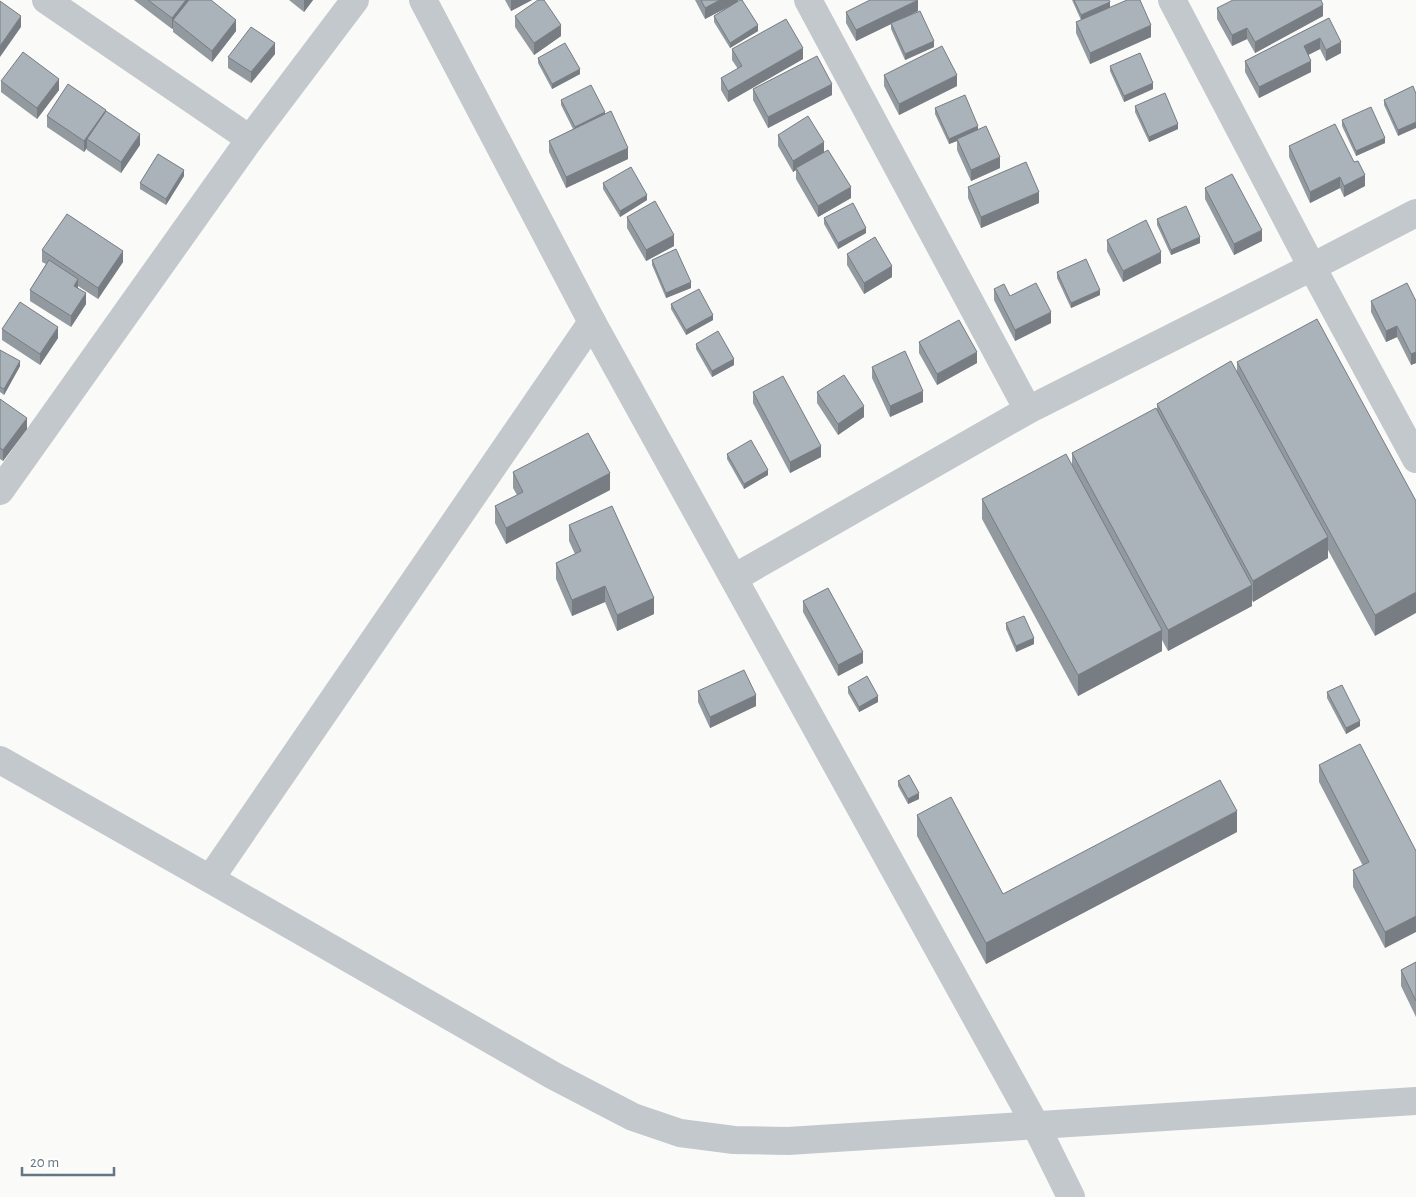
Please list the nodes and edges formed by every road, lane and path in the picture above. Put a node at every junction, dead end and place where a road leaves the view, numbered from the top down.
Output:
1 (46, 0) edge
2 (354, 0) edge
3 (423, 0) edge
4 (808, 0) edge
5 (1172, 0) edge
6 (250, 139) junction
7 (1416, 213) edge
8 (1312, 268) junction
9 (592, 322) junction
10 (1028, 410) junction
11 (1416, 458) edge
12 (0, 491) edge
13 (734, 578) junction
14 (0, 760) edge
15 (210, 879) junction
16 (1416, 1101) edge
17 (1035, 1124) junction
18 (1071, 1197) edge

1 - 6 street
2 - 6 street
3 - 9 street
4 - 10 street
5 - 8 street
6 - 12 street
7 - 8 street
8 - 10 street
8 - 11 street
9 - 13 street
9 - 15 street
10 - 13 street
13 - 17 street
14 - 15 street
15 - 17 street
16 - 17 street
17 - 18 street

